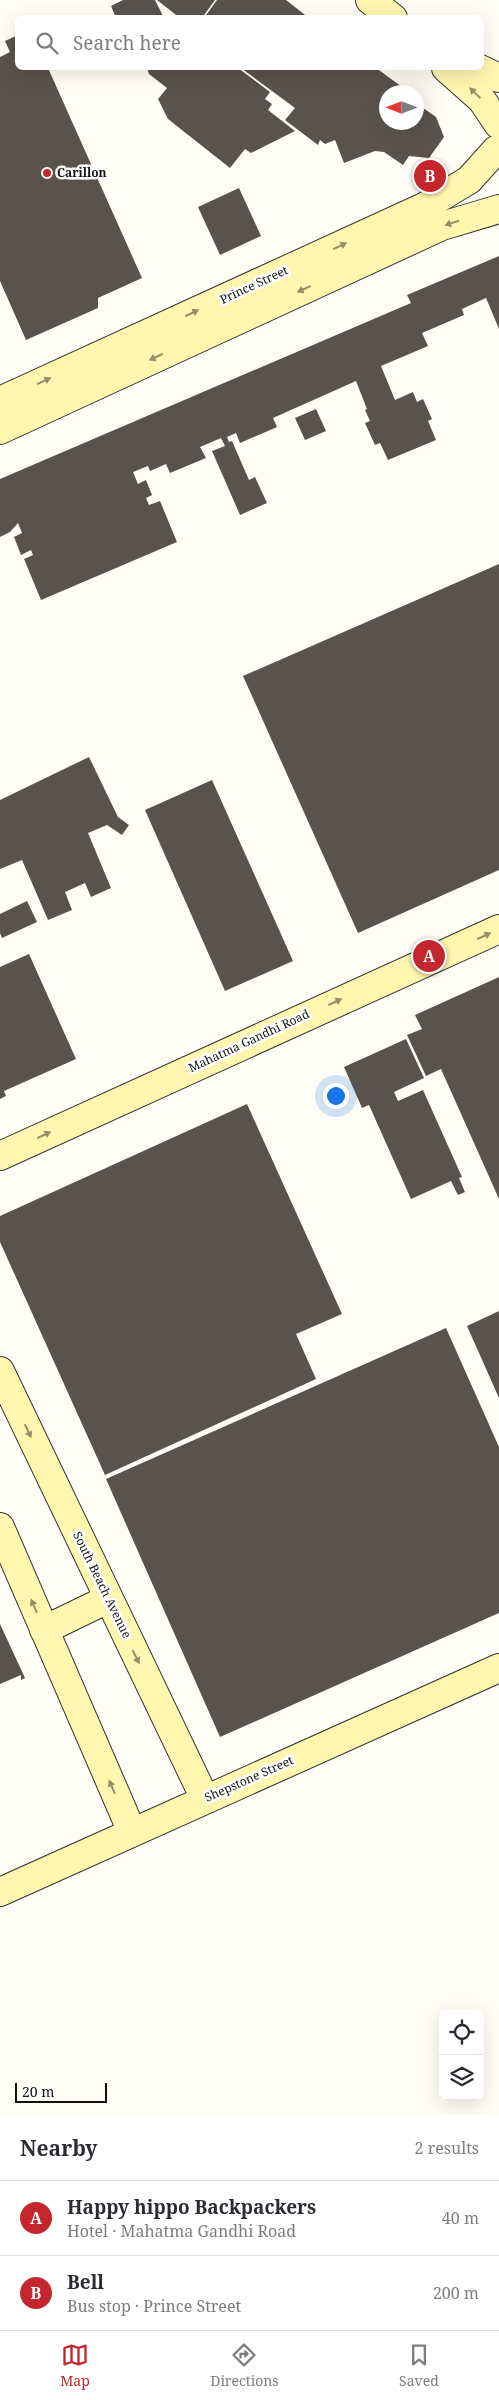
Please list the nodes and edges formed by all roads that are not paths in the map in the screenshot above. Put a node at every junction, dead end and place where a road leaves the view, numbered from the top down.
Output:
1 (370, 0) edge
2 (389, 15) edge
3 (448, 70) edge
4 (482, 70) edge
5 (499, 78) edge
6 (498, 140) edge
7 (499, 209) edge
8 (0, 401) edge
9 (0, 430) edge
10 (499, 929) edge
11 (0, 1156) edge
12 (0, 1371) edge
13 (8, 1408) edge
14 (0, 1527) edge
15 (108, 1599) junction
16 (44, 1630) junction
17 (499, 1668) edge
18 (205, 1799) junction
19 (132, 1832) junction
20 (0, 1892) edge

1 - 2 street
6 -> 3 street
4 - 5 street
8 -> 6 street, Prince Street
7 -> 9 street, Prince Street
11 -> 10 street, Mahatma Gandhi Road
12 - 13 street, South Beach Avenue
13 -> 15 street, South Beach Avenue
16 -> 14 street
15 - 16 street
15 -> 18 street, South Beach Avenue
19 -> 16 street
17 - 18 street, Shepstone Street
18 - 19 street, Shepstone Street
19 - 20 street, Shepstone Street

